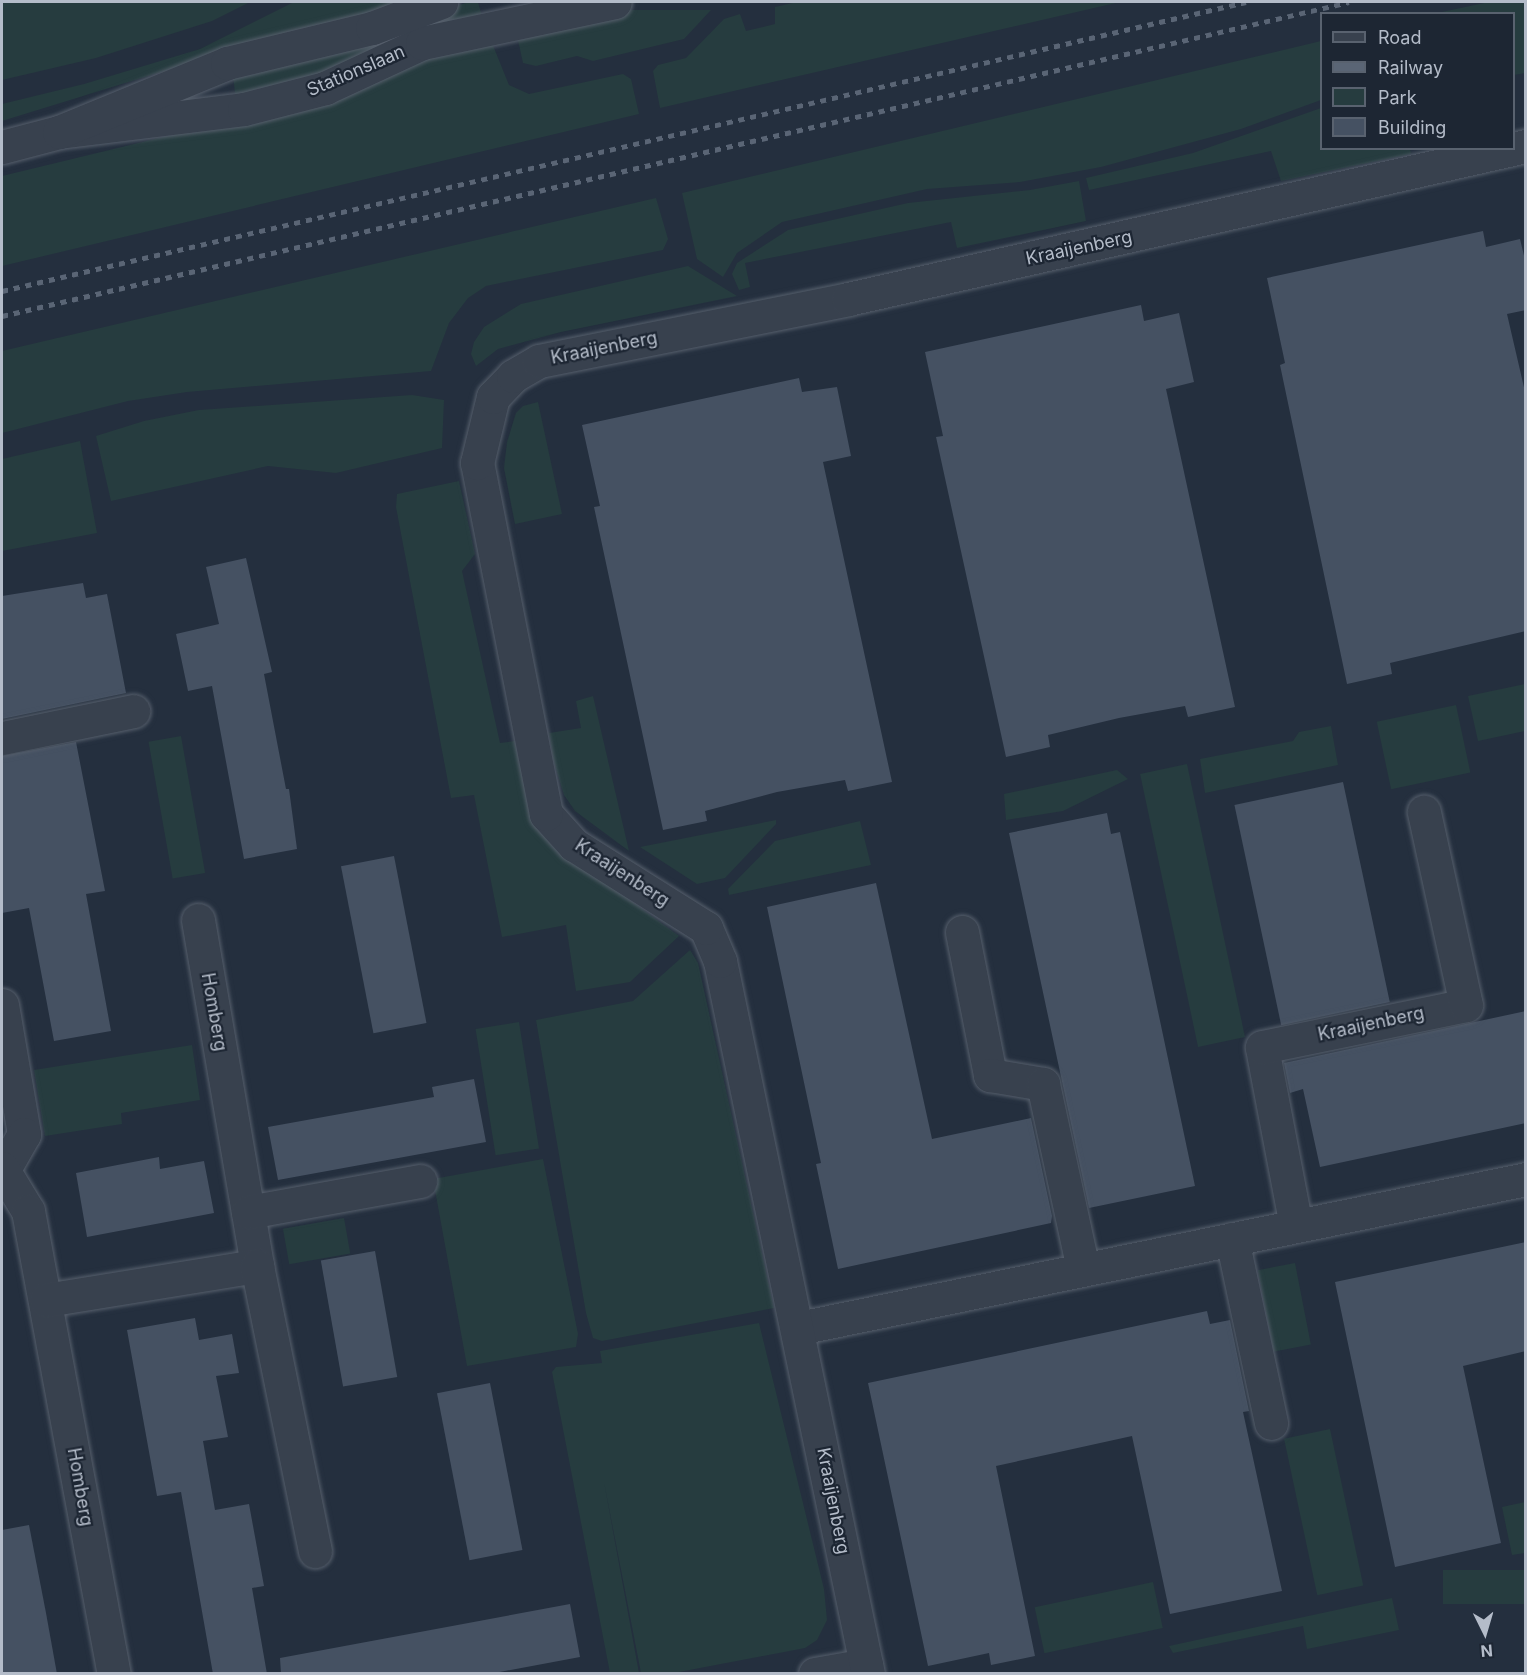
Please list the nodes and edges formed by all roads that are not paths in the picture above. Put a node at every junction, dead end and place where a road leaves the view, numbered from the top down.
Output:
1 (441, 2) edge
2 (615, 2) edge
3 (59, 132) junction
4 (2, 147) edge
5 (1508, 150) edge
6 (133, 711) dead end
7 (2, 738) edge
8 (1424, 812) dead end
9 (198, 920) dead end
10 (962, 932) dead end
11 (2, 1005) edge
12 (3, 1168) edge
13 (1526, 1179) edge
14 (420, 1181) dead end
15 (248, 1212) junction
16 (1296, 1226) junction
17 (1232, 1239) junction
18 (257, 1266) junction
19 (1083, 1269) junction
20 (46, 1300) junction
21 (799, 1328) junction
22 (1271, 1423) dead end
23 (315, 1551) dead end
24 (867, 1669) edge
25 (114, 1674) edge
26 (814, 1674) edge

1 - 3 street, Stationslaan
2 - 3 street, Stationslaan
3 - 4 street, Stationslaan
5 - 21 street, Kraaijenberg
6 - 7 street
8 - 16 street, Kraaijenberg
9 - 15 street, Homberg
10 - 19 street
11 - 12 street, Homberg
12 - 20 street, Homberg
13 - 16 street
14 - 15 street
15 - 18 street, Homberg
16 - 17 street
17 - 19 street
17 - 22 street
18 - 20 street
18 - 23 street, Homberg
19 - 21 street
20 - 25 street, Homberg
21 - 24 street, Kraaijenberg
24 - 26 street

